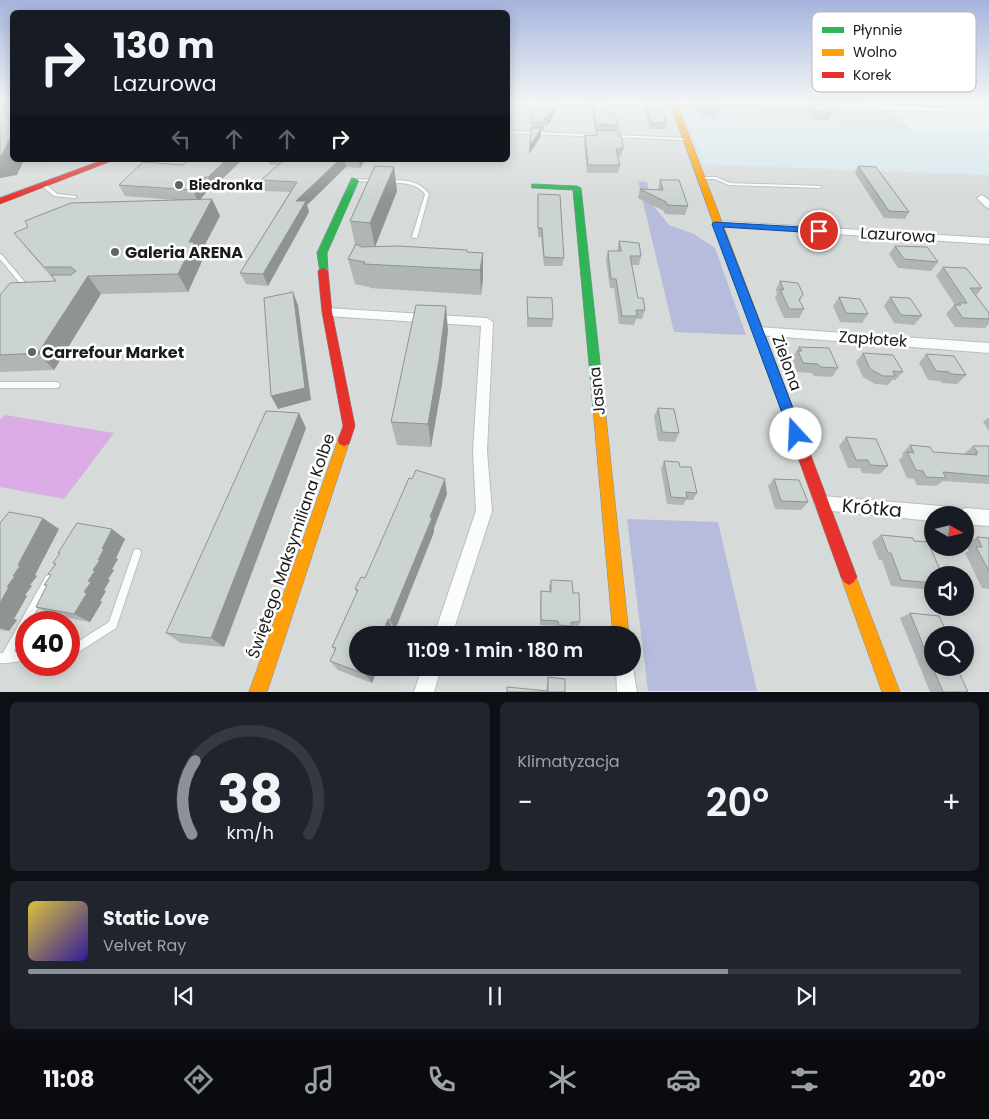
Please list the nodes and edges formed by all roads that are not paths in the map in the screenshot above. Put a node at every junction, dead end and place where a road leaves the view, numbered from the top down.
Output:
1 (566, 134) edge
2 (684, 134) edge
3 (686, 139) junction
4 (105, 162) edge
5 (700, 178) junction
6 (355, 180) joint
7 (44, 185) junction
8 (535, 186) dead end
9 (820, 187) dead end
10 (76, 197) dead end
11 (0, 201) edge
12 (717, 224) junction
13 (415, 238) dead end
14 (989, 241) edge
15 (0, 256) edge
16 (27, 288) junction
17 (36, 288) edge
18 (22, 295) edge
19 (327, 312) junction
20 (758, 331) junction
21 (989, 348) edge
22 (0, 385) edge
23 (57, 385) dead end
24 (822, 503) junction
25 (924, 512) edge
26 (974, 517) edge
27 (989, 518) edge
28 (137, 553) dead end
29 (56, 568) edge
30 (446, 626) edge
31 (620, 626) edge
32 (80, 646) edge
33 (15, 657) edge
34 (2, 658) edge
35 (429, 676) edge
36 (626, 676) edge
37 (258, 692) edge
38 (424, 692) edge
39 (627, 692) edge
40 (891, 692) edge

1 - 3 lane
2 - 3 street, Zielona
3 - 5 street, Zielona
4 - 7 street
5 - 9 lane
5 - 12 street, Zielona
6 - 13 lane
6 - 19 street, Świętego Maksymiliana Kolbe
7 - 10 lane
7 - 11 street
8 - 31 street, Jasna
12 - 14 street, Lazurowa
12 - 20 street, Zielona
15 - 16 lane
16 - 17 lane
16 - 18 lane
19 - 30 street
19 - 37 street, Świętego Maksymiliana Kolbe
20 - 21 street, Zapłotek
20 - 24 street, Zielona
22 - 23 lane
24 - 25 street, Krótka
24 - 40 street, Zielona
26 - 27 street
28 - 32 lane
29 - 34 lane
33 - 34 lane
35 - 38 street
36 - 39 street

